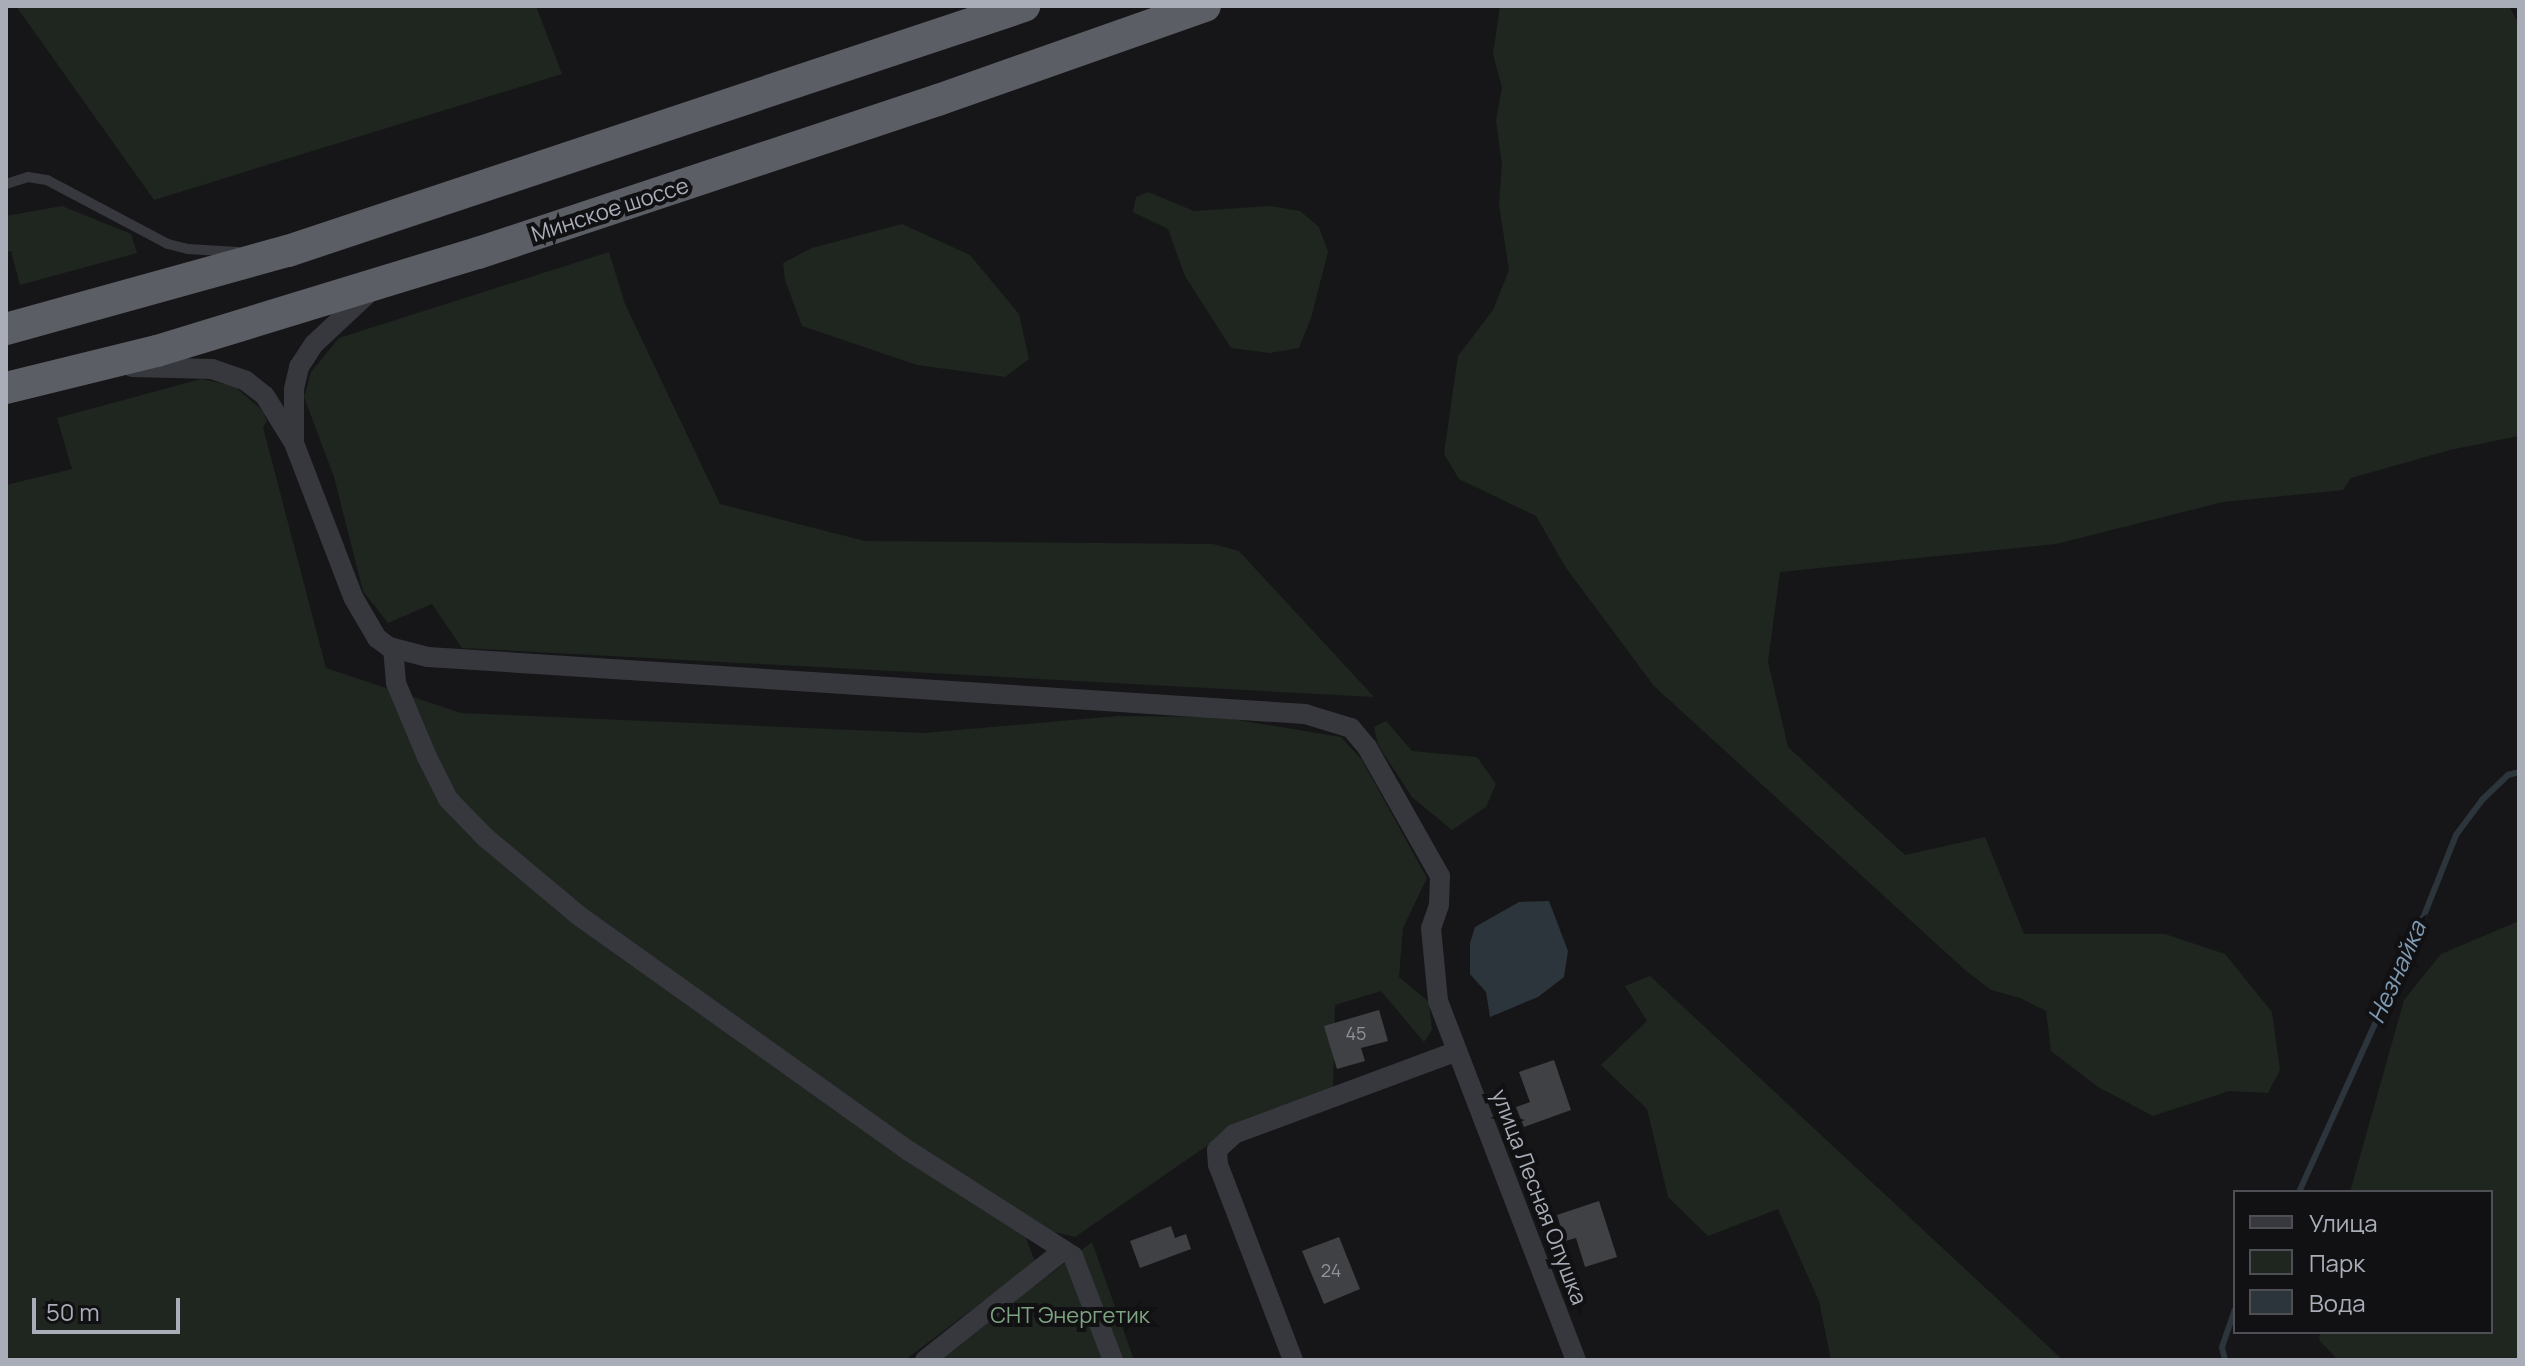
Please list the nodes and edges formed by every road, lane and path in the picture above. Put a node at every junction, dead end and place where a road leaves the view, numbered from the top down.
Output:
1 (994, 6) edge
2 (1024, 6) edge
3 (1205, 6) edge
4 (966, 25) junction
5 (6, 184) edge
6 (288, 251) junction
7 (378, 284) junction
8 (6, 329) edge
9 (88, 368) junction
10 (6, 388) edge
11 (294, 443) junction
12 (393, 648) junction
13 (1457, 1051) junction
14 (1064, 1250) junction
15 (925, 1360) edge
16 (1113, 1360) edge
17 (1293, 1360) edge
18 (1576, 1360) edge

1 - 4 street
2 - 4 highway
3 - 7 highway, Минское шоссе
4 - 6 highway
5 - 6 lane
6 - 8 highway
7 - 9 highway, Минское шоссе
7 - 11 street
9 - 10 highway, Минское шоссе
9 - 11 street
11 - 12 street
12 - 13 street, улица Лесная Опушка
12 - 14 street
13 - 17 street
13 - 18 street, улица Лесная Опушка
14 - 15 street
14 - 16 street

